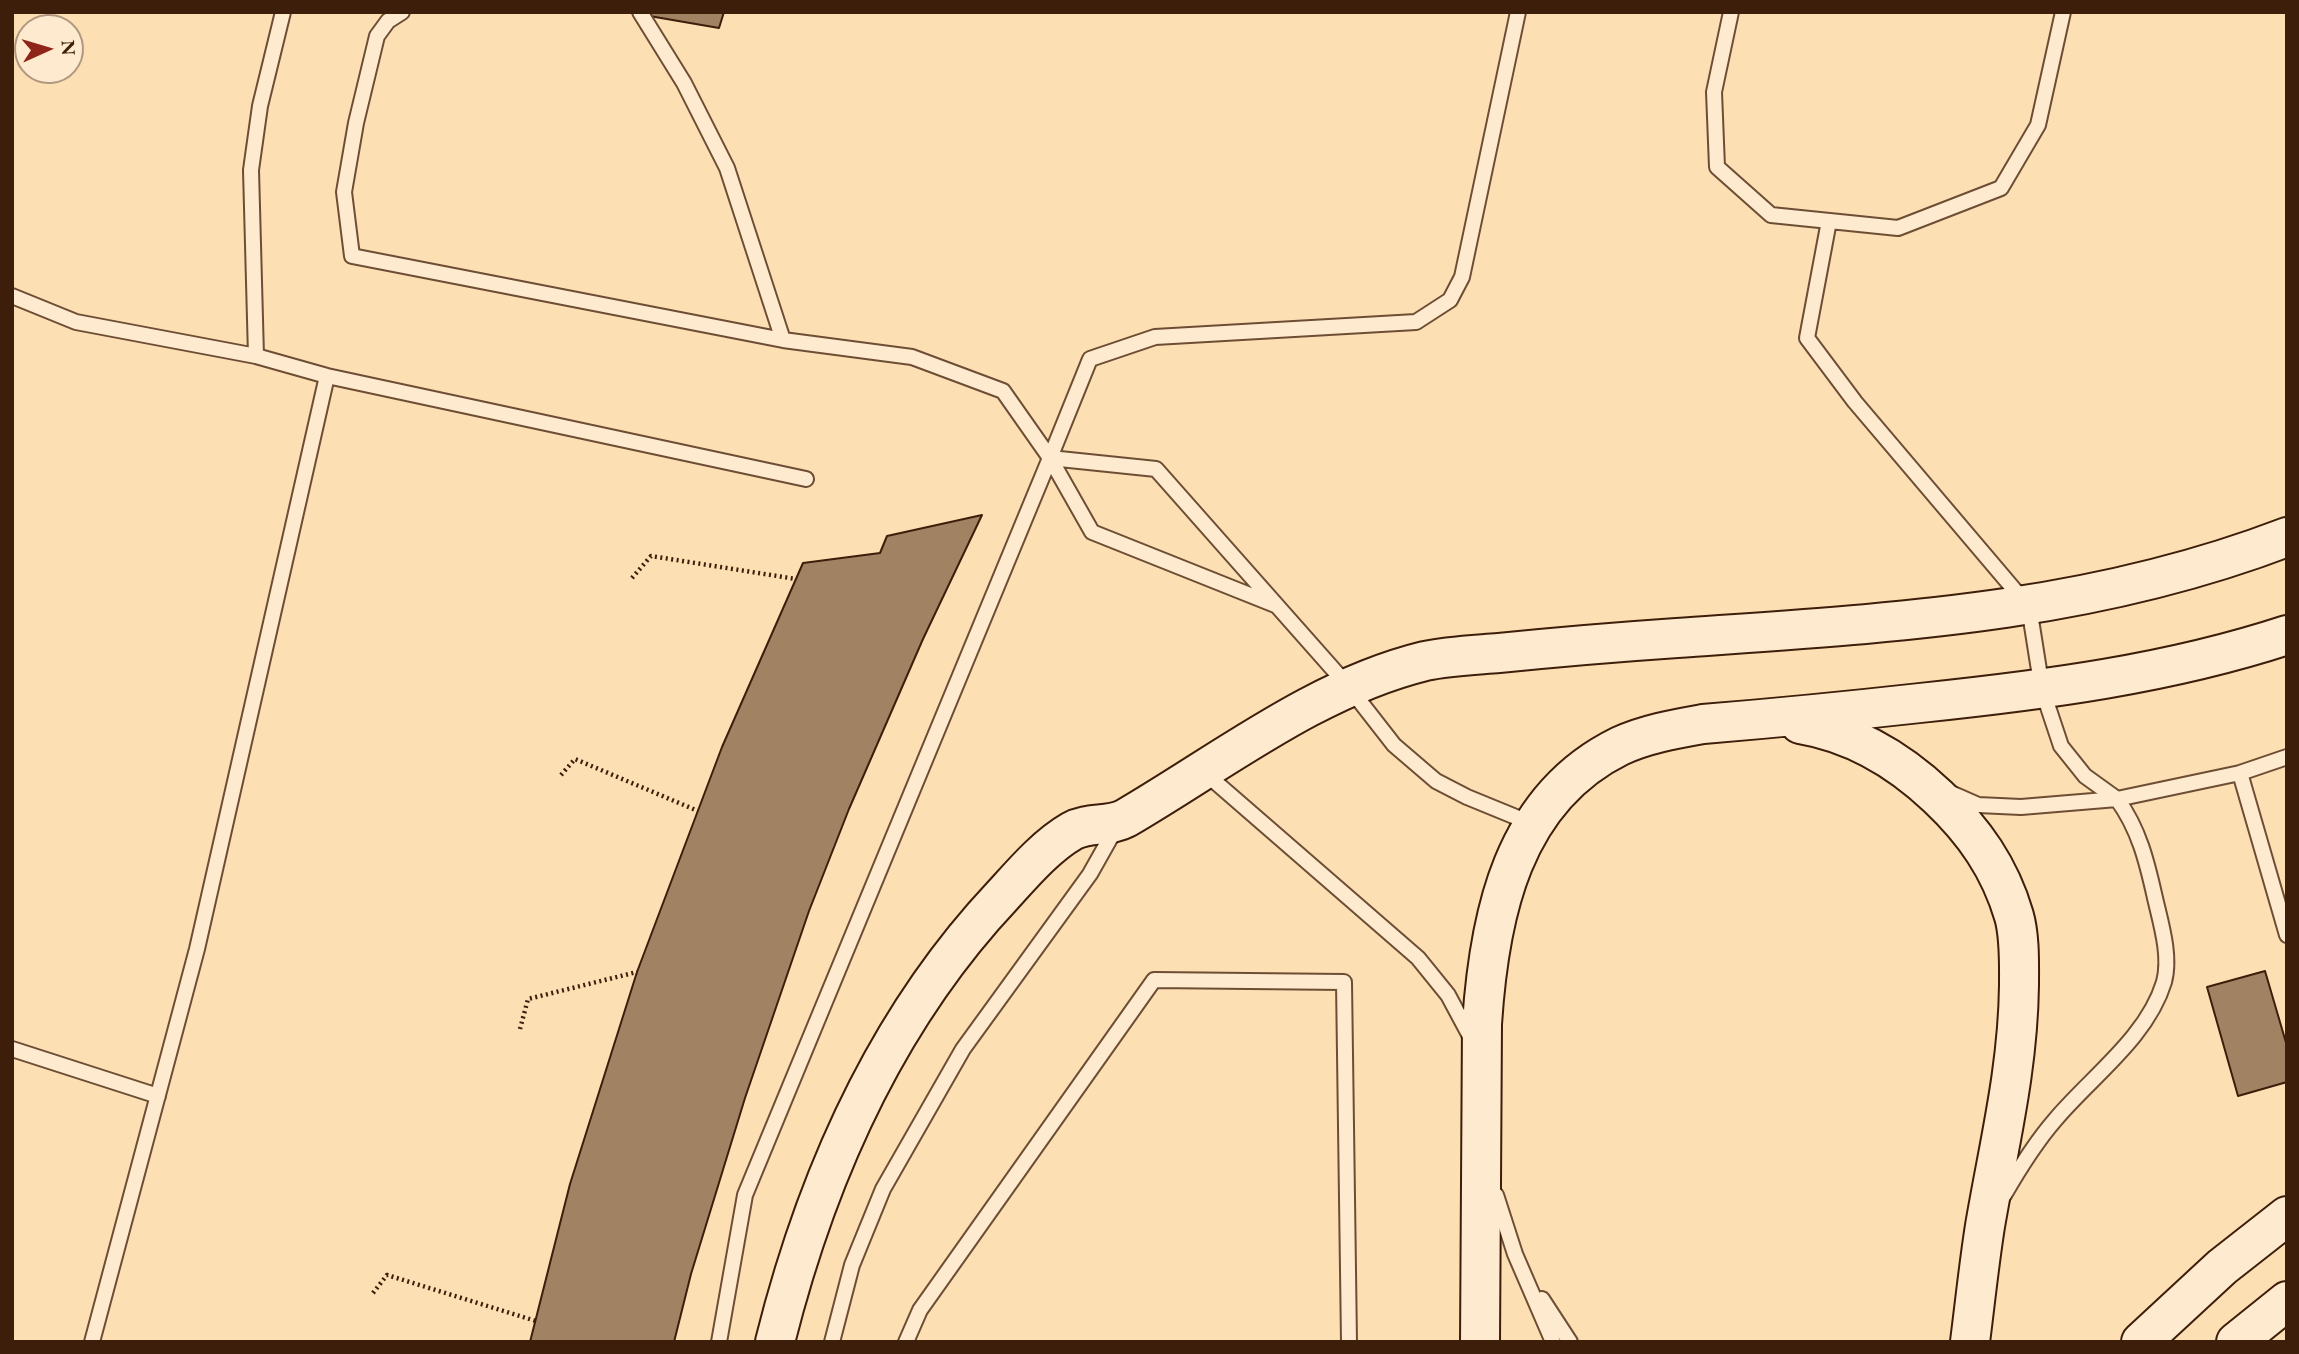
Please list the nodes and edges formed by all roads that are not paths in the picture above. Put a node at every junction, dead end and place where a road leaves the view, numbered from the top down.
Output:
1 (283, 12) edge
2 (402, 12) edge
3 (640, 12) edge
4 (1518, 12) edge
5 (1731, 12) edge
6 (2063, 12) edge
7 (1829, 221) junction
8 (12, 296) edge
9 (783, 340) junction
10 (256, 356) junction
11 (327, 376) junction
12 (1050, 458) junction
13 (806, 479) dead end
14 (2287, 537) edge
15 (1278, 606) junction
16 (2029, 607) junction
17 (2287, 635) edge
18 (1348, 686) junction
19 (2042, 689) junction
20 (1767, 719) junction
21 (2287, 757) edge
22 (1201, 770) junction
23 (2240, 773) junction
24 (1920, 779) junction
25 (2117, 799) junction
26 (1120, 822) junction
27 (1534, 824) junction
28 (2281, 896) edge
29 (2287, 935) edge
30 (12, 1049) edge
31 (1482, 1059) junction
32 (158, 1097) junction
33 (2287, 1216) edge
34 (1985, 1226) junction
35 (1515, 1254) junction
36 (2287, 1301) edge
37 (92, 1342) edge
38 (719, 1342) edge
39 (775, 1342) edge
40 (832, 1342) edge
41 (906, 1342) edge
42 (1349, 1342) edge
43 (1480, 1342) edge
44 (1553, 1342) edge
45 (1570, 1342) edge
46 (1970, 1342) edge
47 (2141, 1342) edge
48 (2236, 1342) edge

1 - 10 lane
2 - 9 lane
3 - 9 lane
4 - 12 lane
5 - 7 lane
6 - 7 lane
7 - 16 lane
8 - 10 lane
9 - 12 lane
10 - 11 lane
11 - 13 lane
11 - 32 lane
12 - 15 lane
12 - 15 lane
12 - 38 lane
14 - 16 main road
15 - 18 lane
16 - 18 main road
16 - 19 lane
17 - 19 main road
18 - 22 main road
18 - 27 lane
19 - 20 main road
19 - 25 lane
20 - 24 main road
20 - 27 main road
21 - 23 lane
22 - 26 main road
22 - 31 lane
23 - 25 lane
23 - 28 lane
24 - 25 lane
24 - 34 main road
25 - 34 lane
26 - 39 main road
26 - 40 lane
27 - 31 main road
28 - 29 lane
30 - 32 lane
31 - 35 lane
31 - 43 main road
32 - 37 lane
33 - 47 main road
34 - 46 main road
35 - 44 lane
35 - 45 lane
36 - 48 main road
41 - 42 lane

